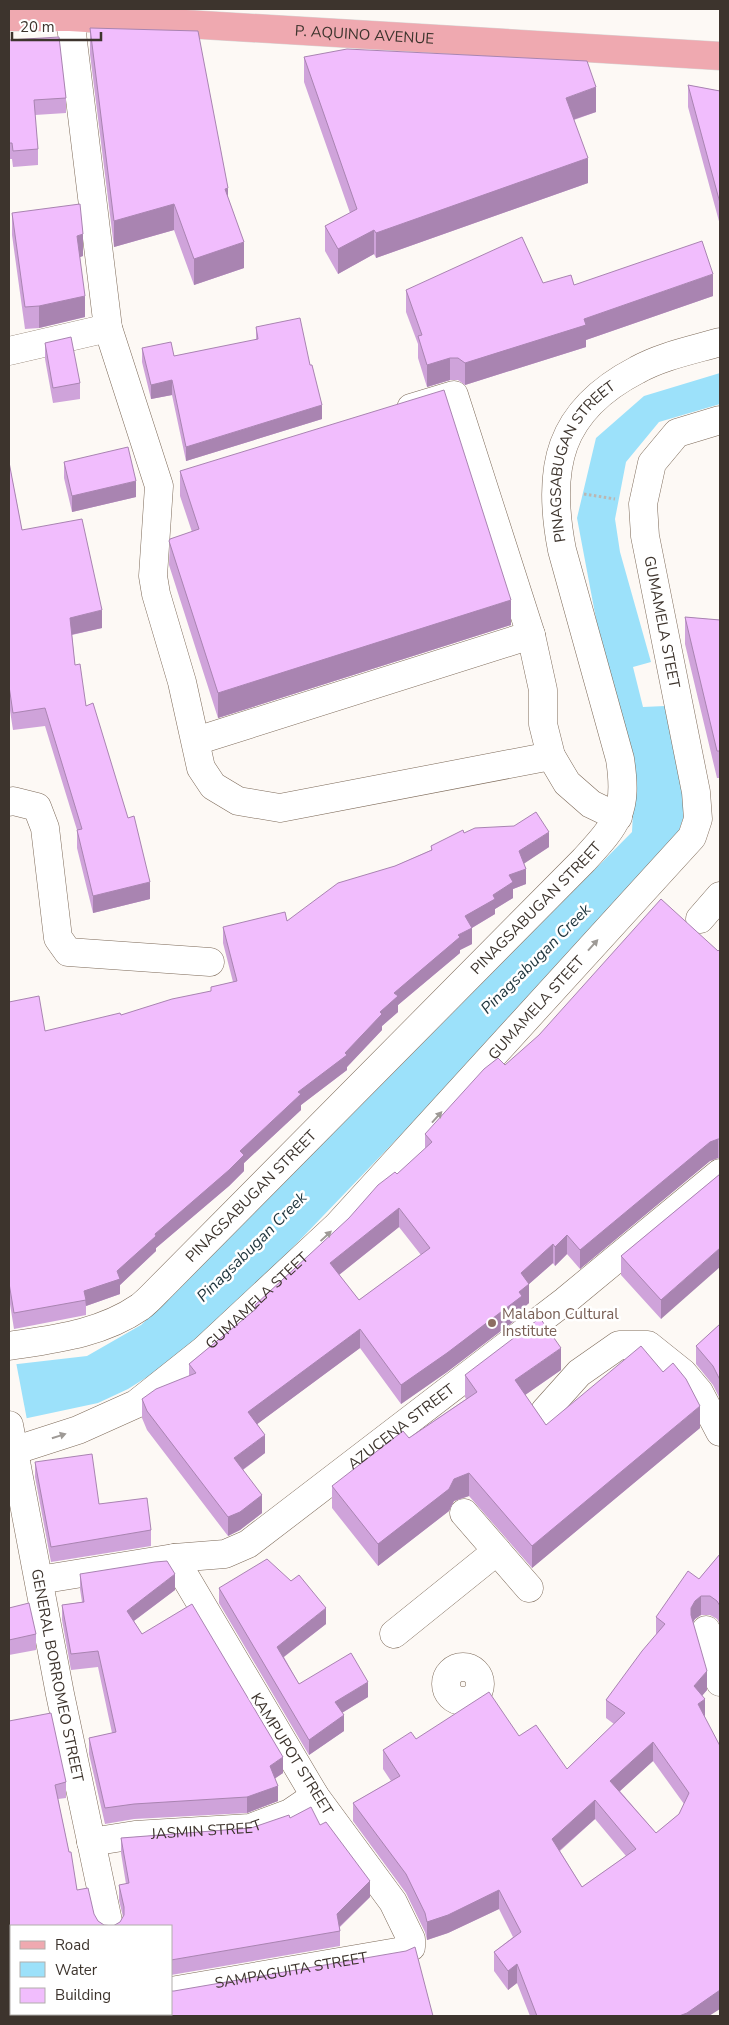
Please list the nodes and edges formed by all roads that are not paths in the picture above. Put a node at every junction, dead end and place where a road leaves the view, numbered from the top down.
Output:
1 (70, 13) edge
2 (9, 17) edge
3 (720, 56) edge
4 (108, 328) junction
5 (720, 342) edge
6 (9, 351) edge
7 (390, 415) edge
8 (720, 420) edge
9 (186, 478) edge
10 (159, 486) junction
11 (532, 635) junction
12 (196, 741) junction
13 (552, 756) junction
14 (9, 802) edge
15 (618, 816) junction
16 (720, 896) edge
17 (700, 919) dead end
18 (210, 962) dead end
19 (720, 1173) edge
20 (9, 1346) edge
21 (545, 1410) dead end
22 (9, 1425) edge
23 (720, 1432) edge
24 (13, 1451) junction
25 (464, 1513) dead end
26 (497, 1551) junction
27 (174, 1558) junction
28 (39, 1580) junction
29 (529, 1588) dead end
30 (706, 1630) dead end
31 (394, 1634) dead end
32 (720, 1682) edge
33 (315, 1796) junction
34 (91, 1842) junction
35 (109, 1925) edge
36 (411, 1947) joint
37 (172, 1991) edge

1 - 2 main road, P. AQUINO AVENUE
1 - 3 main road, P. AQUINO AVENUE
1 - 4 street
4 - 6 street
4 - 10 street
5 - 15 street, PINAGSABUGAN STREET
7 - 11 street
24 -> 8 street, GUMAMELA STEET
9 - 10 street
10 - 12 street
11 - 12 street
11 - 13 street
12 - 13 street
13 - 15 street
14 - 18 street
15 - 20 street, PINAGSABUGAN STREET
16 - 17 street
19 - 27 street, AZUCENA STREET
21 - 23 street
22 - 24 street, GENERAL BORROMEO STREET
24 - 28 street, GENERAL BORROMEO STREET
25 - 26 street
26 - 29 street
26 - 31 street
27 - 28 street, AZUCENA STREET
27 - 33 street, KAMPUPOT STREET
28 - 34 street, GENERAL BORROMEO STREET
30 - 32 street
33 - 34 street, JASMIN STREET
33 - 36 street, KAMPUPOT STREET
34 - 35 street, GENERAL BORROMEO STREET
36 - 37 street, SAMPAGUITA STREET

